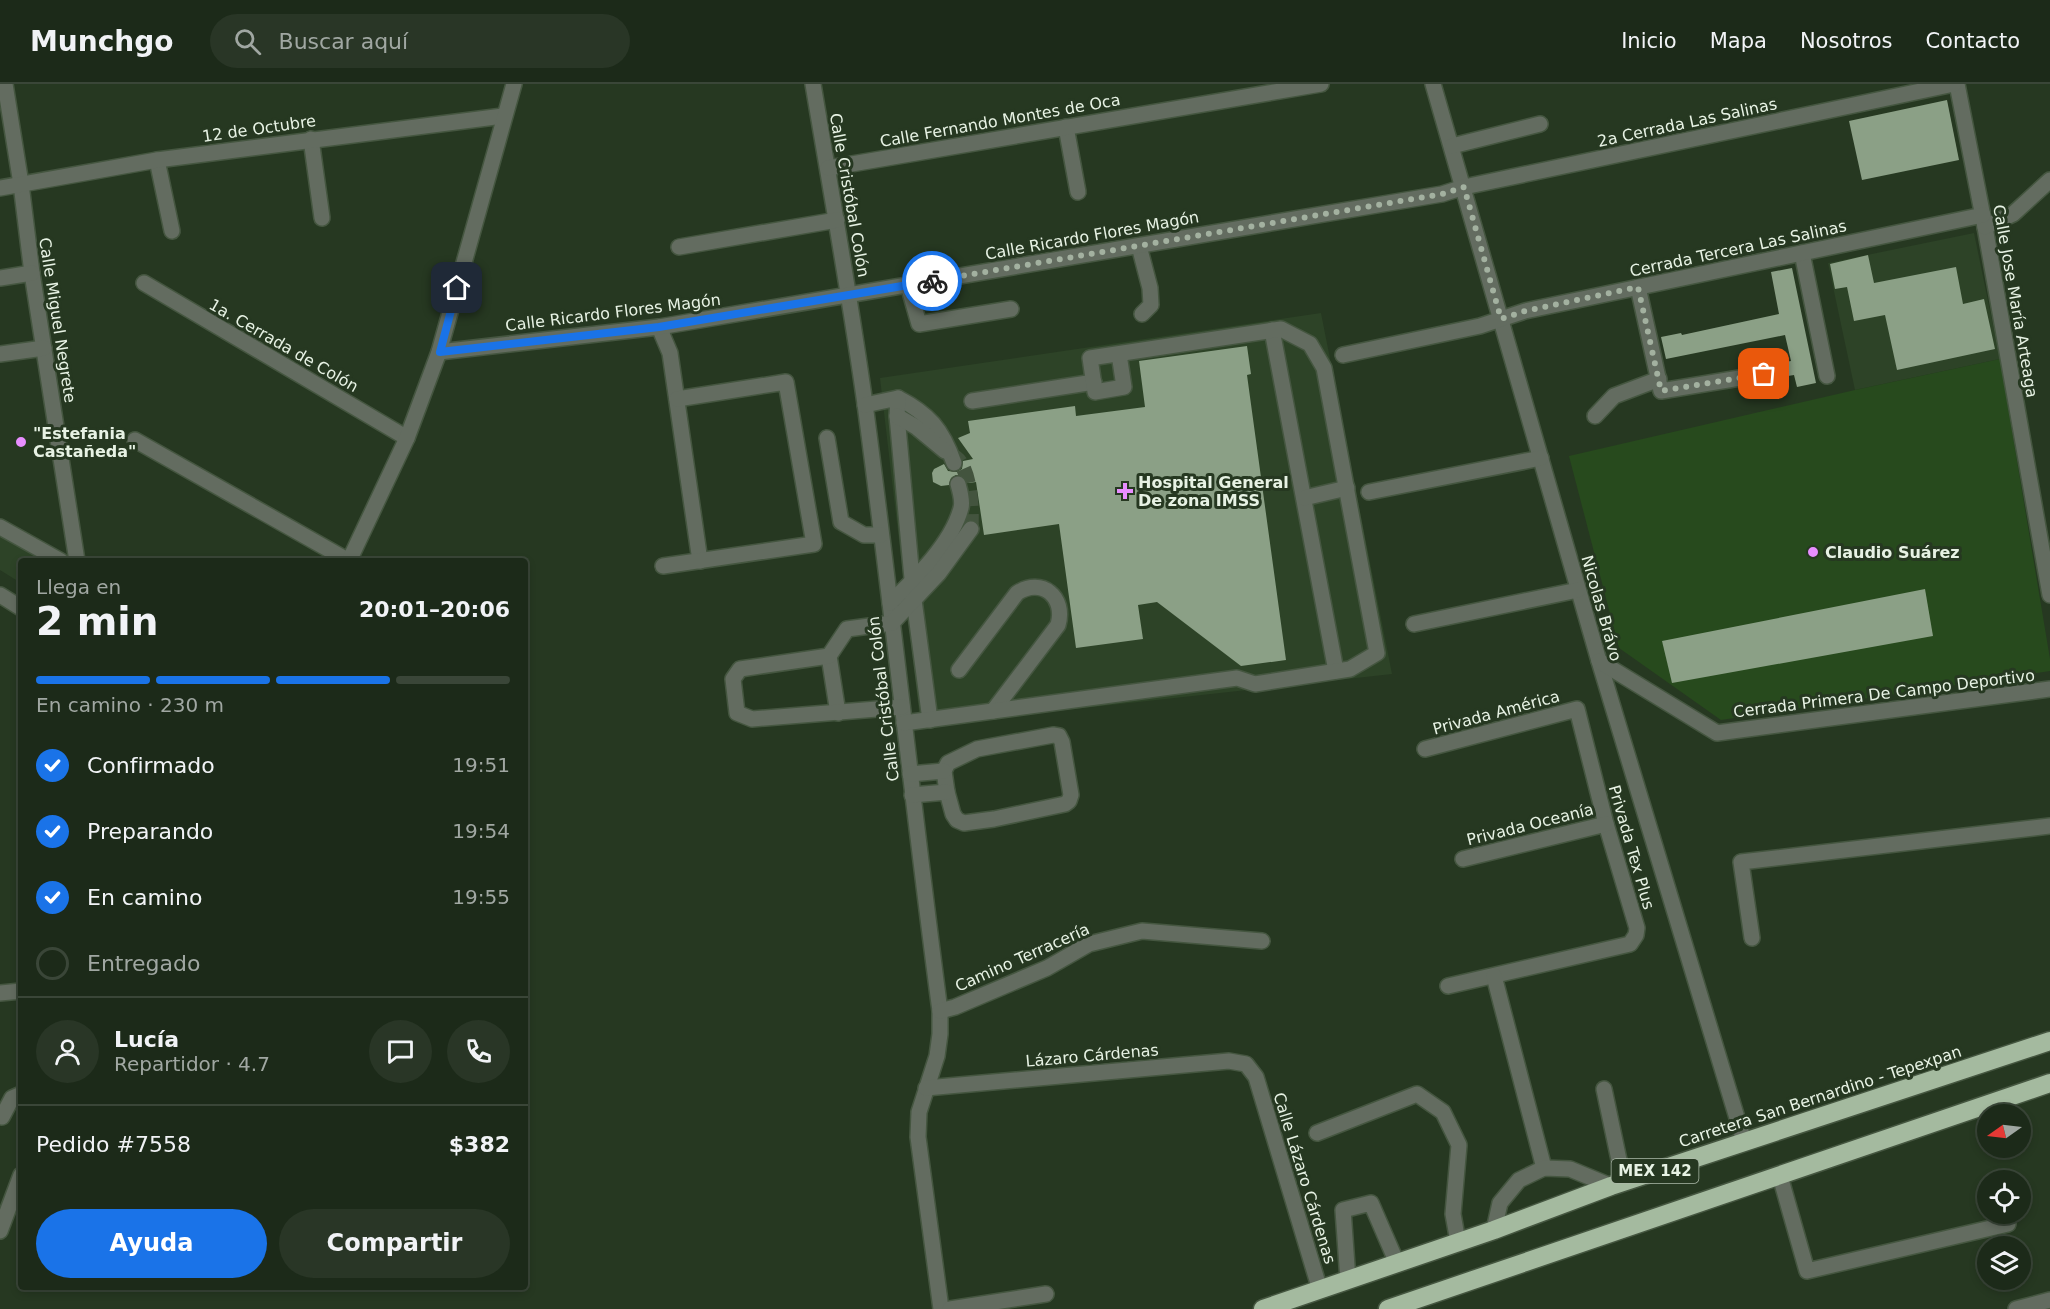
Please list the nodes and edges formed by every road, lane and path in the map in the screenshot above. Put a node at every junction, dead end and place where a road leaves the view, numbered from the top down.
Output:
1 (514, 84) edge
2 (813, 84) edge
3 (1321, 84) edge
4 (1433, 84) edge
5 (1956, 84) edge
6 (4, 90) edge
7 (504, 116) junction
8 (1540, 124) dead end
9 (1066, 127) junction
10 (311, 139) junction
11 (1452, 146) junction
12 (157, 160) junction
13 (828, 168) junction
14 (2050, 180) edge
15 (21, 184) junction
16 (1464, 187) junction
17 (0, 188) edge
18 (1078, 192) dead end
19 (322, 218) dead end
20 (837, 220) junction
21 (1984, 221) junction
22 (172, 231) dead end
23 (1139, 246) junction
24 (680, 247) dead end
25 (1802, 253) junction
26 (32, 273) junction
27 (0, 278) edge
28 (144, 283) dead end
29 (908, 285) junction
30 (1638, 287) junction
31 (849, 296) junction
32 (1011, 309) dead end
33 (1142, 314) dead end
34 (1501, 319) junction
35 (659, 327) junction
36 (1272, 330) junction
37 (44, 348) junction
38 (440, 352) junction
39 (0, 354) edge
40 (1119, 354) junction
41 (1343, 355) dead end
42 (1764, 374) dead end
43 (1827, 376) dead end
44 (1659, 379) junction
45 (1094, 382) junction
46 (898, 398) junction
47 (676, 399) junction
48 (972, 401) dead end
49 (865, 405) junction
50 (897, 416) junction
51 (1594, 416) dead end
52 (407, 438) junction
53 (827, 438) dead end
54 (135, 440) dead end
55 (1541, 458) junction
56 (958, 484) dead end
57 (1347, 488) junction
58 (1369, 492) dead end
59 (1304, 498) junction
60 (0, 527) edge
61 (971, 529) dead end
62 (2044, 534) edge
63 (881, 535) junction
64 (56, 558) edge
65 (77, 558) edge
66 (344, 558) edge
67 (350, 558) edge
68 (700, 561) junction
69 (663, 566) dead end
70 (933, 568) junction
71 (913, 581) junction
72 (1578, 590) junction
73 (0, 595) edge
74 (2050, 595) edge
75 (914, 600) junction
76 (890, 603) junction
77 (18, 606) edge
78 (892, 622) junction
79 (1414, 624) dead end
80 (829, 656) junction
81 (1599, 661) junction
82 (959, 670) dead end
83 (1336, 671) junction
84 (2050, 689) edge
85 (902, 707) junction
86 (1577, 709) joint
87 (993, 711) junction
88 (838, 713) junction
89 (930, 720) junction
90 (904, 723) junction
91 (1425, 749) dead end
92 (944, 771) junction
93 (910, 774) junction
94 (947, 792) junction
95 (912, 795) junction
96 (1606, 824) junction
97 (2050, 826) edge
98 (1463, 860) dead end
99 (1752, 938) dead end
100 (1262, 941) dead end
101 (1494, 976) junction
102 (1448, 986) dead end
103 (18, 991) edge
104 (0, 993) edge
105 (940, 1011) junction
106 (2050, 1041) edge
107 (1256, 1077) joint
108 (2050, 1083) edge
109 (926, 1088) junction
110 (1604, 1089) dead end
111 (18, 1095) edge
112 (2, 1117) dead end
113 (1317, 1133) dead end
114 (1744, 1141) junction
115 (1544, 1168) junction
116 (1780, 1176) junction
117 (18, 1182) edge
118 (1618, 1184) junction
119 (2008, 1224) dead end
120 (1494, 1230) junction
121 (0, 1231) edge
122 (1458, 1242) junction
123 (1397, 1263) junction
124 (1348, 1280) junction
125 (1320, 1290) junction
126 (1046, 1294) dead end
127 (2050, 1300) edge
128 (941, 1309) edge
129 (950, 1309) edge
130 (1263, 1309) edge
131 (1388, 1309) edge
132 (2016, 1309) edge

1 - 7 street
2 - 13 street, Calle Cristóbal Colón
3 - 9 street, Calle Fernando Montes de Oca
4 - 11 street, Nicolas Brávo
5 - 16 street, 2a Cerrada Las Salinas
5 - 21 street, Calle Jose María Arteaga
6 - 15 street, Calle Miguel Negrete
7 - 10 street, 12 de Octubre
7 - 38 street
8 - 11 street
9 - 13 street, Calle Fernando Montes de Oca
9 - 18 street
10 - 12 street, 12 de Octubre
10 - 19 street
11 - 16 street, Nicolas Brávo
12 - 15 street, 12 de Octubre
12 - 22 street
13 - 20 street, Calle Cristóbal Colón
14 - 21 street, Cerrada Tercera Las Salinas
15 - 17 street, 12 de Octubre
15 - 26 street, Calle Miguel Negrete
16 - 23 street, Calle Ricardo Flores Magón
16 - 34 street, Nicolas Brávo
20 - 24 street
20 - 31 street, Calle Cristóbal Colón
21 - 25 street, Cerrada Tercera Las Salinas
21 - 62 street, Calle Jose María Arteaga
23 - 29 street, Calle Ricardo Flores Magón
23 - 33 street
25 - 30 street, Cerrada Tercera Las Salinas
25 - 43 street
26 - 27 street
26 - 37 street, Calle Miguel Negrete
28 - 52 street, 1a. Cerrada de Colón
29 - 31 street, Calle Ricardo Flores Magón
29 - 32 street
30 - 34 street, Cerrada Tercera Las Salinas
30 - 44 street
31 - 35 street, Calle Ricardo Flores Magón
31 - 49 street, Calle Cristóbal Colón
34 - 41 street, Cerrada Tercera Las Salinas
34 - 55 street, Nicolas Brávo
35 - 38 street, Calle Ricardo Flores Magón
35 - 47 street
36 - 40 street
36 - 57 street
36 - 59 street
37 - 39 street
37 - 65 street, Calle Miguel Negrete
38 - 52 street
40 - 45 street
40 - 45 street
42 - 44 street
44 - 51 street
45 - 48 street
46 - 49 street
46 - 50 street
46 - 50 street
47 - 68 street
47 - 68 street
49 - 63 street, Calle Cristóbal Colón
50 - 71 street
52 - 67 street
53 - 63 street
54 - 66 street
55 - 58 street
55 - 72 street, Nicolas Brávo
56 - 70 street
57 - 59 street
57 - 83 street
59 - 83 street
60 - 64 street
61 - 70 street
62 - 74 street, Calle Jose María Arteaga
63 - 76 street, Calle Cristóbal Colón
68 - 69 street
70 - 71 street
70 - 75 street
71 - 75 street
71 - 76 street
72 - 79 street
72 - 81 street, Nicolas Brávo
73 - 77 street
75 - 78 street
75 - 89 street
76 - 78 street, Calle Cristóbal Colón
78 - 80 street
78 - 85 street, Calle Cristóbal Colón
80 - 88 street
80 - 88 street
81 - 84 street, Cerrada Primera De Campo Deportivo
81 - 114 street, Nicolas Brávo
82 - 87 street
83 - 87 street
85 - 88 street
85 - 90 street, Calle Cristóbal Colón
86 - 91 street, Privada América
86 - 96 street, Privada Tex Plus
87 - 89 street
89 - 90 street
90 - 93 street, Calle Cristóbal Colón
92 - 93 street
92 - 94 street
92 - 94 street
93 - 95 street, Calle Cristóbal Colón
94 - 95 street
95 - 105 street, Calle Cristóbal Colón
96 - 98 street, Privada Oceanía
96 - 101 street, Privada Tex Plus
97 - 99 street
100 - 105 street, Camino Terracería
101 - 102 street
101 - 115 street
103 - 104 street
105 - 109 street, Calle Cristóbal Colón
106 - 114 highway, Carretera San Bernardino - Tepexpan / MEX 142
107 - 109 street, Lázaro Cárdenas
107 - 125 street, Calle Lázaro Cárdenas
108 - 116 highway, MEX 142
109 - 128 street, Calle Cristóbal Colón
110 - 118 street
111 - 112 street
113 - 122 street
114 - 118 highway, Carretera San Bernardino - Tepexpan / MEX 142
115 - 118 street
115 - 120 street
116 - 119 street
116 - 131 highway, MEX 142
117 - 121 street
118 - 120 highway, Carretera San Bernardino - Tepexpan / MEX 142
120 - 122 highway, Carretera San Bernardino - Tepexpan / MEX 142
122 - 123 highway, Carretera San Bernardino - Tepexpan / MEX 142
123 - 124 highway, Carretera San Bernardino - Tepexpan / MEX 142
123 - 124 street
124 - 125 highway, Carretera San Bernardino - Tepexpan / MEX 142
125 - 130 highway, Carretera San Bernardino - Tepexpan / MEX 142
126 - 129 street
127 - 132 street

